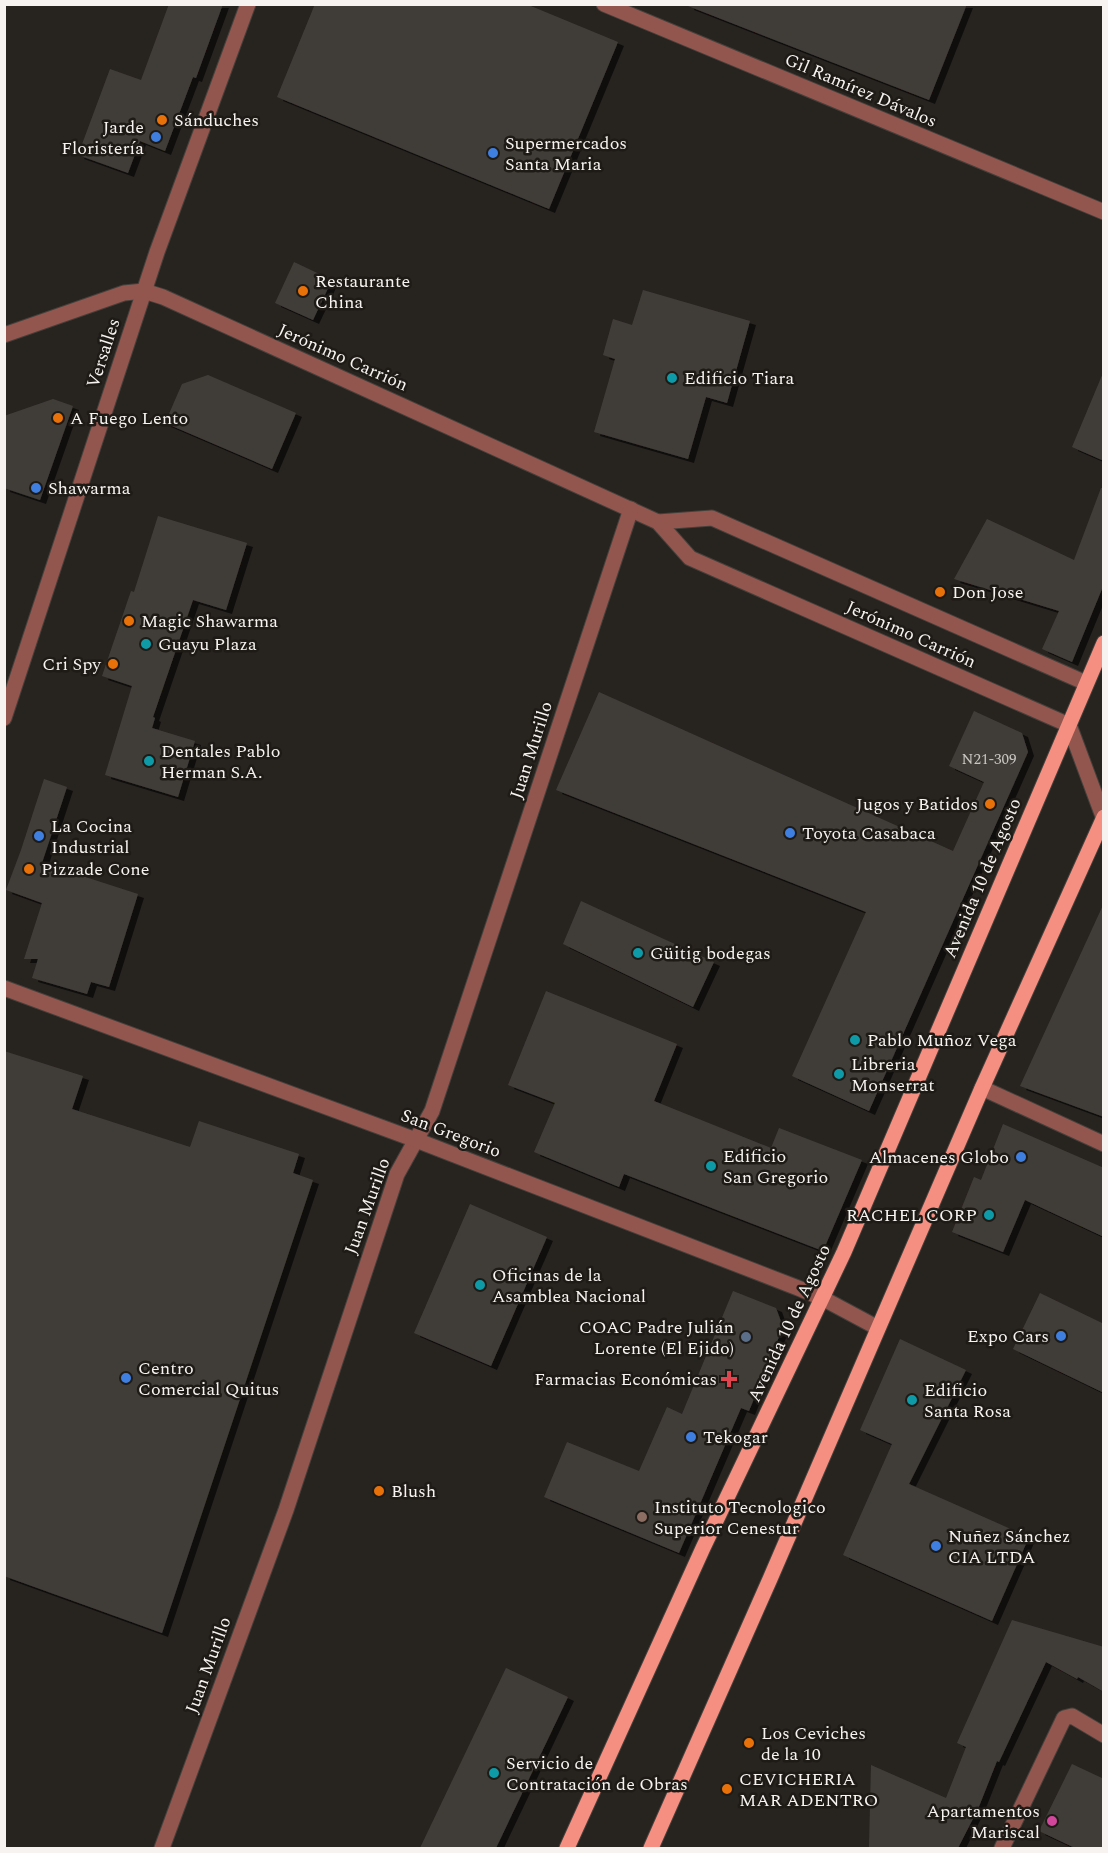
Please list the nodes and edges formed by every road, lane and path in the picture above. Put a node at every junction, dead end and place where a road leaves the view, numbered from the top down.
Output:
1 (248, 4) edge
2 (604, 4) edge
3 (1104, 212) edge
4 (144, 291) junction
5 (4, 335) edge
6 (631, 509) junction
7 (658, 522) junction
8 (1104, 643) edge
9 (1086, 683) junction
10 (4, 718) edge
11 (1069, 725) junction
12 (1103, 818) edge
13 (4, 988) edge
14 (982, 1088) junction
15 (416, 1140) junction
16 (1104, 1144) edge
17 (822, 1298) junction
18 (878, 1329) junction
19 (1104, 1735) edge
20 (162, 1848) edge
21 (567, 1848) edge
22 (651, 1848) edge
23 (1002, 1848) edge

1 - 4 street, Versalles
2 - 3 street, Gil Ramírez Dávalos
4 - 5 street, Jerónimo Carrión
4 - 6 street, Jerónimo Carrión
4 - 10 street, Versalles
6 - 7 street, Jerónimo Carrión
6 - 15 street, Juan Murillo
7 - 9 street, Jerónimo Carrión
7 - 11 street, Jerónimo Carrión
8 - 9 main road, Avenida 10 de Agosto
9 - 11 main road, Avenida 10 de Agosto
11 - 12 street
11 - 17 main road, Avenida 10 de Agosto
12 - 14 main road
13 - 15 street, San Gregorio
14 - 16 street
14 - 18 main road
15 - 17 street, San Gregorio
15 - 20 street, Juan Murillo
17 - 18 street, San Gregorio
17 - 21 main road, Avenida 10 de Agosto
18 - 22 main road
19 - 23 street

